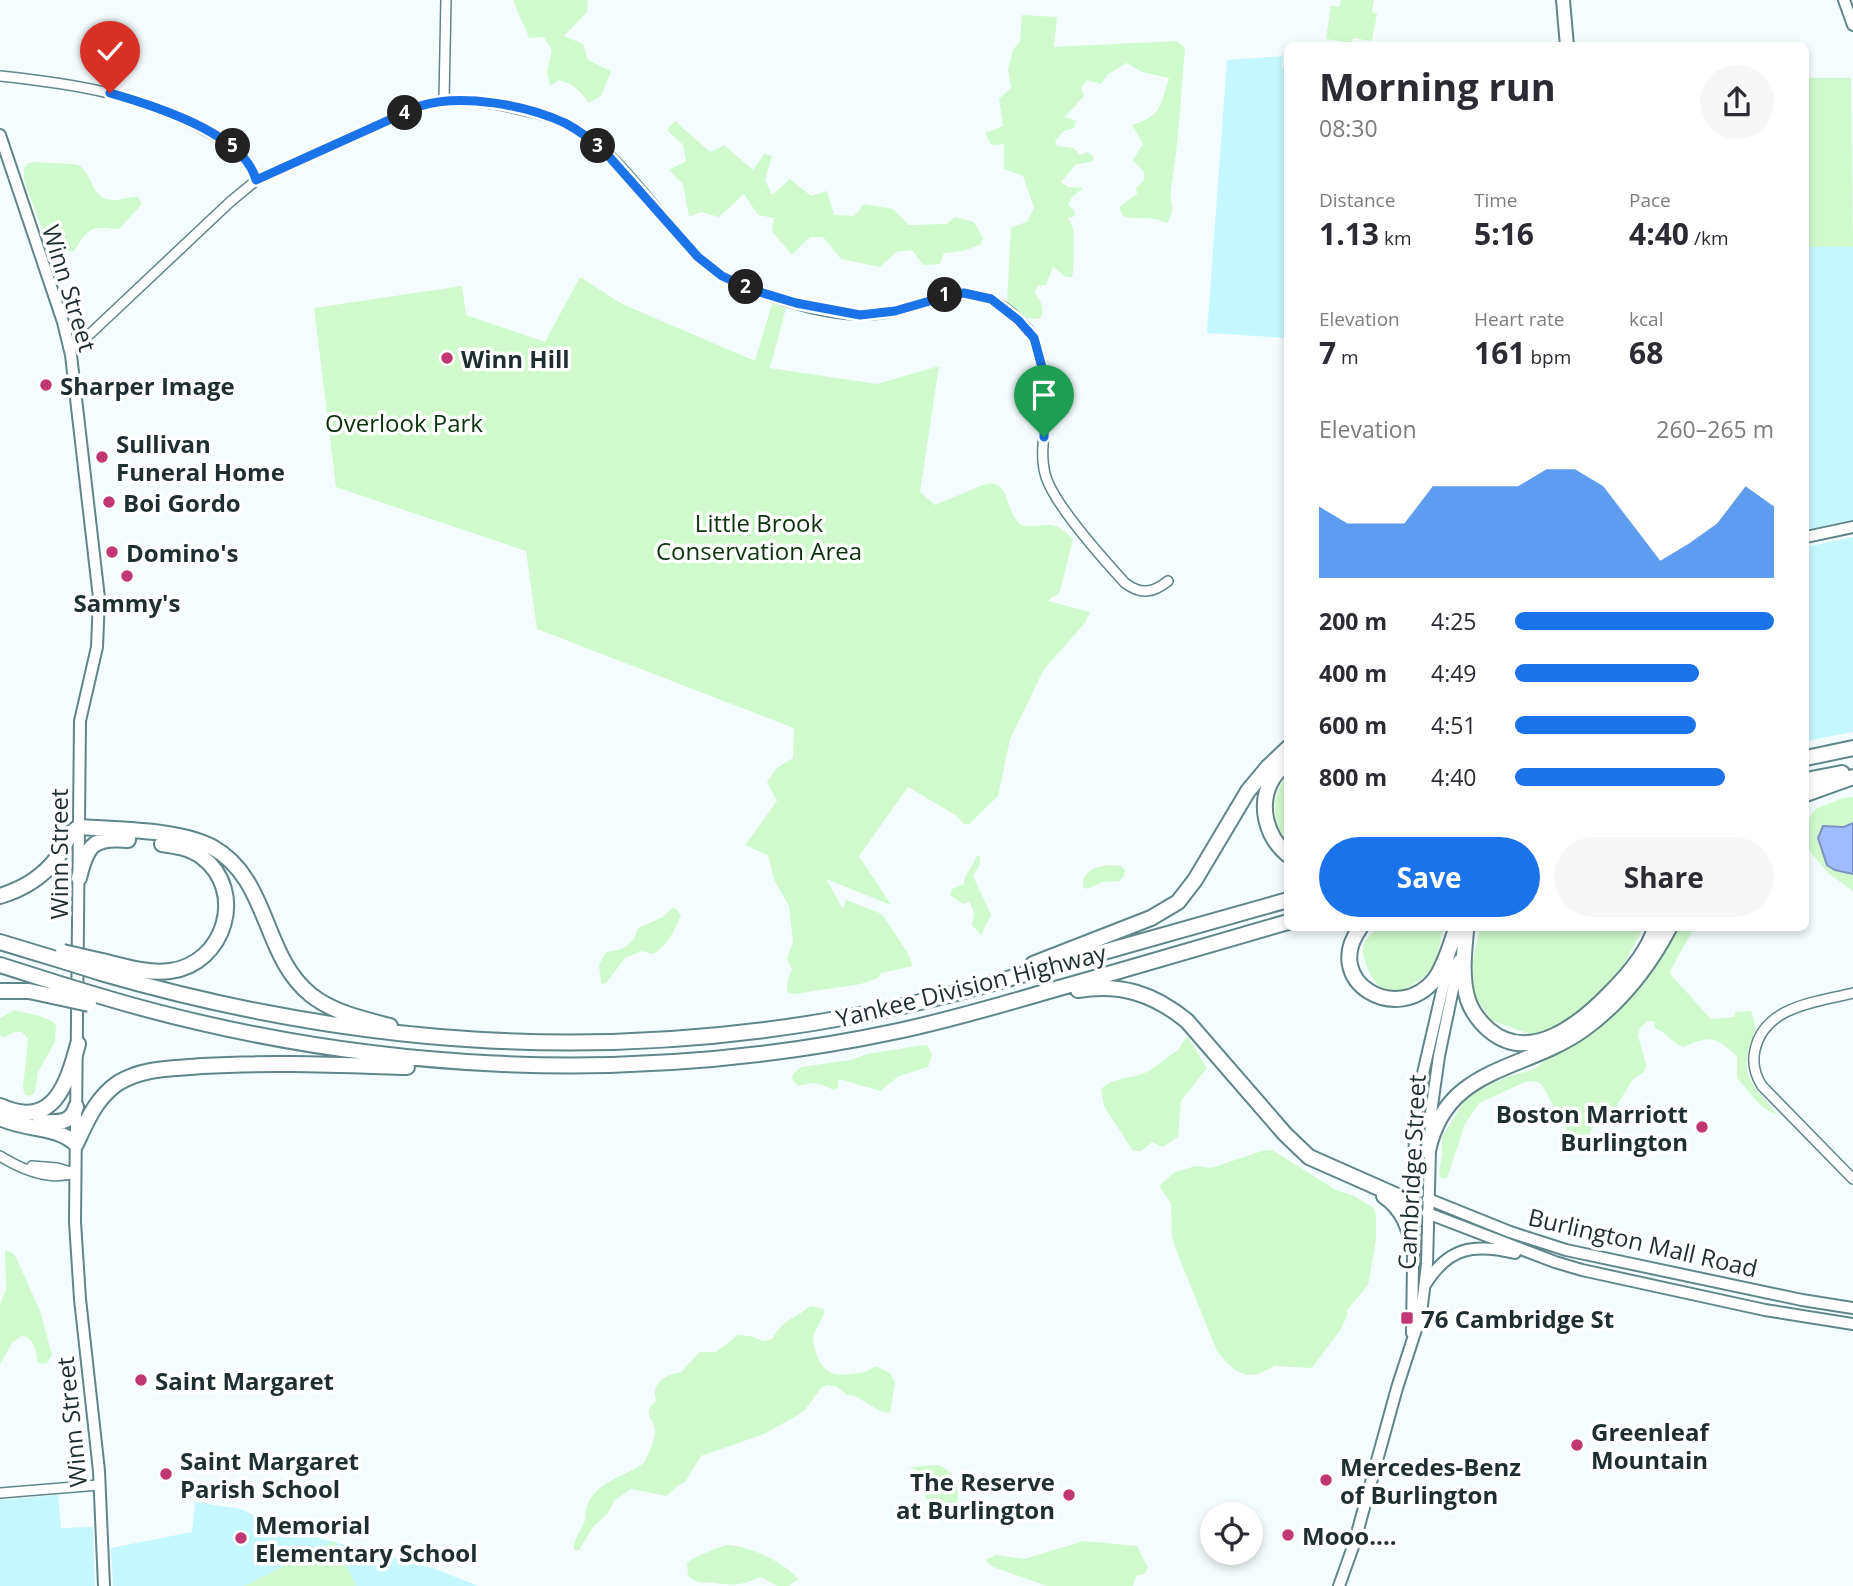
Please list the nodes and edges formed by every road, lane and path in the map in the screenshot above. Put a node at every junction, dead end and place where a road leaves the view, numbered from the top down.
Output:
1 (446, 0) edge
2 (1563, 0) edge
3 (1844, 0) edge
4 (1853, 25) edge
5 (1567, 42) edge
6 (0, 76) edge
7 (444, 99) junction
8 (0, 135) edge
9 (256, 180) junction
10 (69, 348) junction
11 (1853, 527) edge
12 (1809, 536) edge
13 (1168, 581) dead end
14 (1853, 748) edge
15 (1284, 752) edge
16 (1809, 757) edge
17 (1284, 766) edge
18 (1853, 771) edge
19 (1853, 777) edge
20 (1809, 779) edge
21 (1809, 793) edge
22 (80, 827) junction
23 (1284, 850) edge
24 (79, 878) junction
25 (0, 896) edge
26 (1284, 901) edge
27 (1284, 923) edge
28 (1358, 931) edge
29 (1460, 931) edge
30 (1460, 931) edge
31 (1461, 931) edge
32 (1461, 931) edge
33 (1654, 931) edge
34 (1667, 931) edge
35 (0, 941) edge
36 (0, 965) edge
37 (102, 967) junction
38 (987, 985) junction
39 (59, 990) junction
40 (0, 991) edge
41 (1853, 993) edge
42 (1004, 1004) junction
43 (443, 1039) junction
44 (78, 1044) junction
45 (499, 1065) junction
46 (76, 1107) junction
47 (1, 1114) edge
48 (76, 1144) junction
49 (1428, 1151) junction
50 (0, 1156) edge
51 (75, 1173) junction
52 (1343, 1173) junction
53 (1853, 1179) edge
54 (1428, 1199) junction
55 (1413, 1203) junction
56 (1427, 1213) junction
57 (1413, 1250) junction
58 (1555, 1262) junction
59 (1425, 1285) junction
60 (1853, 1308) edge
61 (1853, 1324) edge
62 (1413, 1335) junction
63 (100, 1485) junction
64 (0, 1493) edge
65 (104, 1586) edge
66 (1339, 1586) edge

1 - 7 street
2 - 5 highway
3 - 4 main road
6 - 9 street
7 - 9 street
7 - 13 street
8 - 10 main road, Winn Street
9 - 10 street
10 - 22 main road, Winn Street
11 - 12 main road
14 - 16 highway
15 - 38 highway
17 - 23 highway
18 - 20 highway
19 - 21 highway
22 - 24 main road, Winn Street
22 - 25 highway
22 - 43 highway
24 - 37 highway
24 - 44 main road, Winn Street
26 - 38 highway, Yankee Division Highway
27 - 42 highway, Yankee Division Highway
28 - 29 highway
30 - 55 main road, Cambridge Street
31 - 33 highway
32 - 49 main road, Cambridge Street
34 - 49 highway
35 - 37 highway, Yankee Division Highway, bridge
36 - 39 highway
37 - 43 highway, Yankee Division Highway
38 - 43 highway, Yankee Division Highway
39 - 40 highway
39 - 45 highway, Yankee Division Highway, bridge
41 - 53 street
42 - 45 highway, Yankee Division Highway
42 - 52 highway
44 - 46 main road, Winn Street
44 - 47 highway
45 - 48 highway
46 - 47 highway
46 - 48 main road, Winn Street
47 - 48 highway
48 - 51 main road, Winn Street
49 - 54 main road, Cambridge Street
50 - 51 street
51 - 63 main road, Winn Street
52 - 55 highway
52 - 57 highway
54 - 55 main road
54 - 56 main road, Cambridge Street
54 - 60 main road, Burlington Mall Road
55 - 56 main road, Burlington Mall Road
55 - 57 main road, Cambridge Street
56 - 58 main road, Burlington Mall Road
56 - 59 main road, Cambridge Street
57 - 62 main road, Cambridge Street
58 - 59 main road, Burlington Mall Road
58 - 61 main road, Burlington Mall Road
59 - 62 main road, Cambridge Street
62 - 66 main road, Cambridge Street
63 - 64 street
63 - 65 main road, Winn Street

